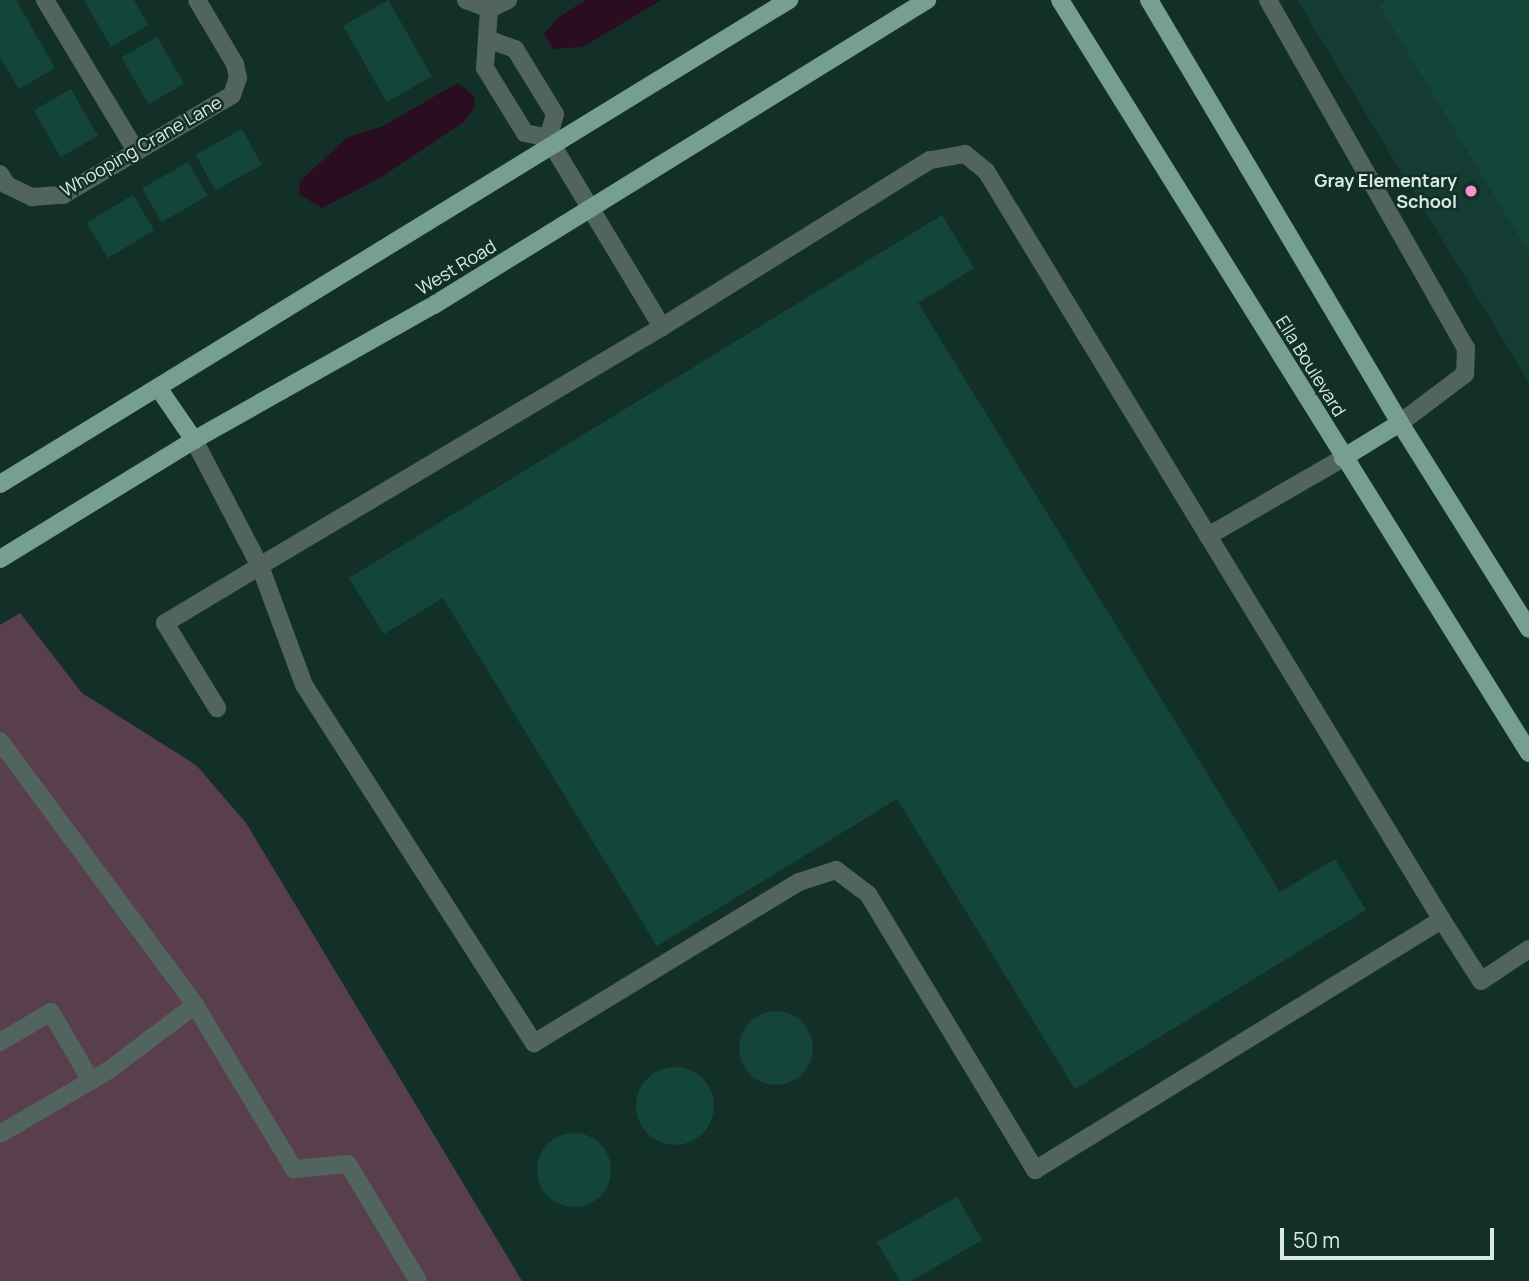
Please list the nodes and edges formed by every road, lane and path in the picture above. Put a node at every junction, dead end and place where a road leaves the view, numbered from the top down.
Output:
1 (45, 0) edge
2 (197, 0) edge
3 (466, 0) edge
4 (508, 0) edge
5 (789, 0) edge
6 (927, 0) edge
7 (1060, 0) edge
8 (1149, 0) edge
9 (1268, 0) edge
10 (489, 9) junction
11 (490, 40) junction
12 (550, 141) junction
13 (136, 151) junction
14 (0, 174) edge
15 (592, 209) junction
16 (662, 327) junction
17 (159, 389) junction
18 (1400, 423) junction
19 (194, 440) junction
20 (1343, 458) junction
21 (0, 484) edge
22 (1208, 536) junction
23 (0, 559) edge
24 (260, 566) junction
25 (1529, 629) edge
26 (217, 708) dead end
27 (0, 741) edge
28 (1529, 753) edge
29 (1442, 920) junction
30 (1529, 949) edge
31 (195, 1005) junction
32 (0, 1042) edge
33 (90, 1081) junction
34 (0, 1134) edge
35 (418, 1281) edge

1 - 13 street
2 - 13 street, Whooping Crane Lane
3 - 10 street
4 - 10 street
5 - 12 main road
6 - 15 main road, West Road
7 - 20 main road, Ella Boulevard
8 - 18 main road
9 - 18 street
10 - 11 street
11 - 12 street
11 - 12 street
12 - 15 street
12 - 17 main road
13 - 14 street, Whooping Crane Lane
15 - 16 street
15 - 19 main road, West Road
16 - 22 street
16 - 24 street
17 - 19 main road
17 - 21 main road
18 - 20 main road
18 - 25 main road
19 - 23 main road, West Road
19 - 24 street
20 - 22 street
20 - 28 main road, Ella Boulevard
22 - 29 street
24 - 26 street
24 - 29 street
27 - 31 street
29 - 30 street
31 - 33 street
31 - 35 street
32 - 33 street
33 - 34 street

